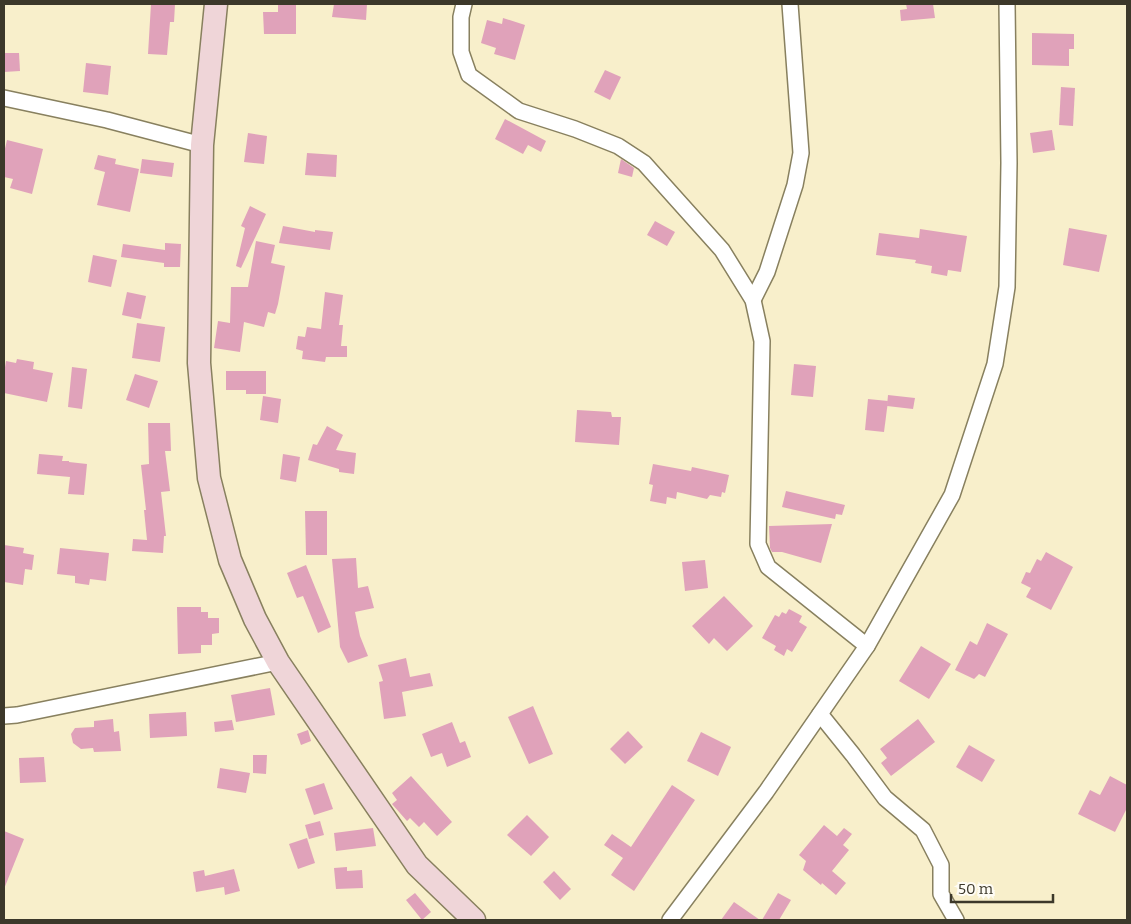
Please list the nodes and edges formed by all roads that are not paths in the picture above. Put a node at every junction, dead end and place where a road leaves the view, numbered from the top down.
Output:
1 (216, 4) edge
2 (464, 4) edge
3 (790, 4) edge
4 (1007, 4) edge
5 (4, 98) edge
6 (202, 145) junction
7 (753, 300) junction
8 (867, 646) junction
9 (278, 662) junction
10 (820, 714) junction
11 (4, 716) edge
12 (474, 920) edge
13 (670, 920) edge
14 (956, 920) edge

1 - 6 street
2 - 7 street
3 - 7 street
4 - 8 street
5 - 6 street
6 - 9 street
7 - 8 street
8 - 10 street
9 - 11 street
9 - 12 street
10 - 13 street
10 - 14 street

